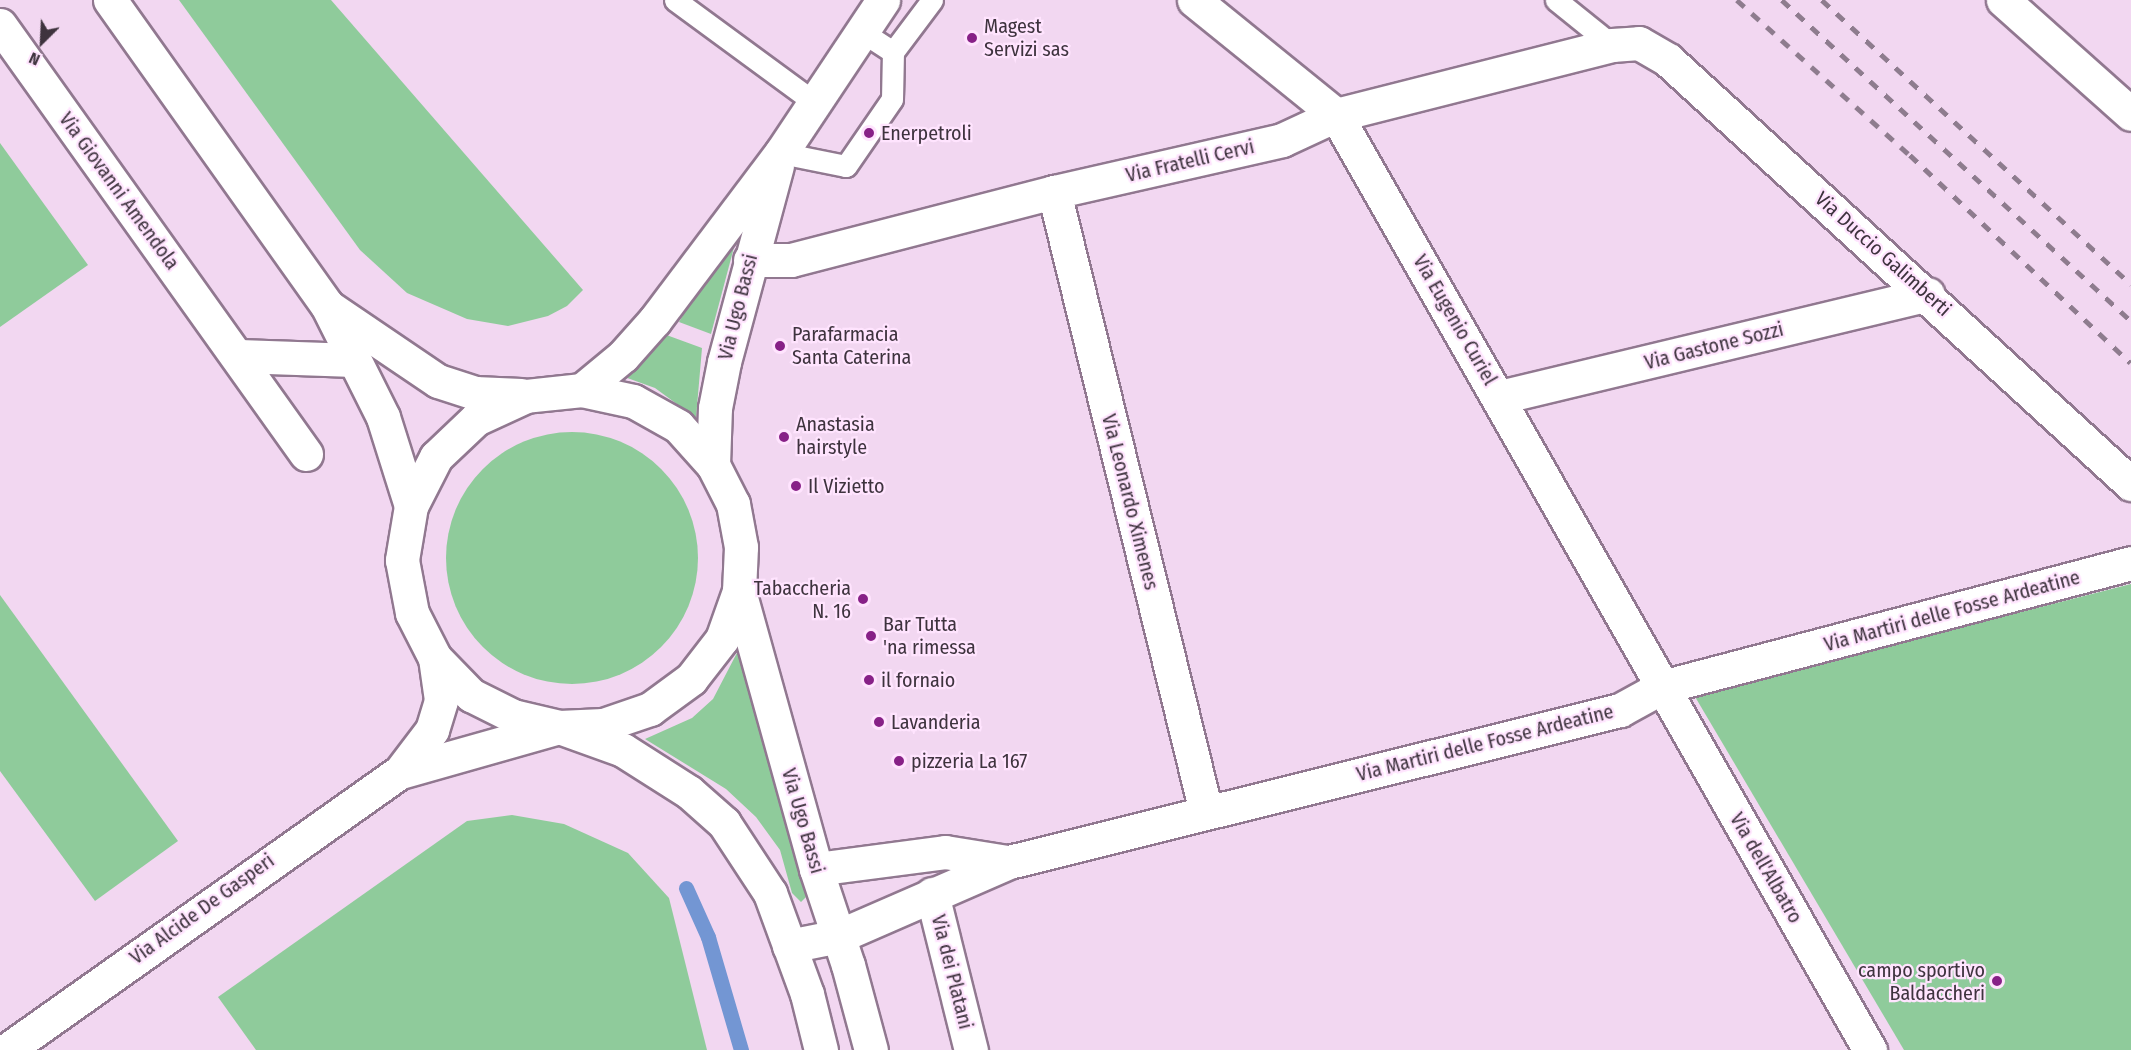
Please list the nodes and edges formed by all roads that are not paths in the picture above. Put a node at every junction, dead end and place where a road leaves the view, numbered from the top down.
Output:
1 (110, 0) edge
2 (675, 0) edge
3 (883, 0) edge
4 (932, 0) edge
5 (1194, 0) edge
6 (1556, 0) edge
7 (2003, 0) edge
8 (0, 25) edge
9 (861, 31) junction
10 (1618, 44) junction
11 (894, 52) junction
12 (814, 102) junction
13 (2131, 114) edge
14 (1336, 115) junction
15 (781, 153) junction
16 (1054, 192) junction
17 (750, 260) junction
18 (1928, 294) junction
19 (327, 305) junction
20 (239, 356) junction
21 (354, 360) junction
22 (582, 390) junction
23 (526, 396) junction
24 (1500, 397) junction
25 (306, 454) dead end
26 (713, 465) junction
27 (2131, 484) edge
28 (411, 507) junction
29 (2131, 563) edge
30 (739, 591) junction
31 (435, 658) junction
32 (1662, 687) junction
33 (559, 727) junction
34 (400, 772) junction
35 (1206, 812) junction
36 (1009, 862) junction
37 (816, 869) junction
38 (933, 894) junction
39 (839, 936) junction
40 (789, 946) junction
41 (7, 1050) edge
42 (821, 1050) edge
43 (871, 1050) edge
44 (971, 1050) edge
45 (1870, 1050) edge

1 - 19 street
2 - 12 lane
3 - 9 street, Via Ugo Bassi
4 - 11 lane
5 - 14 street, Via Eugenio Curiel
6 - 10 lane
7 - 13 street
8 - 20 street, Via Giovanni Amendola
9 - 11 lane
9 - 12 street, Via Ugo Bassi
10 - 14 street, Via Fratelli Cervi
10 - 18 street, Via Duccio Galimberti
11 - 15 lane
12 - 15 street, Via Ugo Bassi
14 - 16 street, Via Fratelli Cervi
14 - 24 street, Via Eugenio Curiel
15 - 17 street, Via Ugo Bassi
15 - 22 street, Via Ugo Bassi
16 - 17 street, Via Fratelli Cervi
16 - 35 street, Via Leonardo Ximenes
17 - 26 street, Via Ugo Bassi
18 - 24 street, Via Gastone Sozzi
18 - 27 street, Via Duccio Galimberti
19 - 21 street
19 - 23 street
20 - 21 street
20 - 25 street, Via Giovanni Amendola
21 - 28 street
22 - 23 street, Via Ugo Bassi
22 - 26 street, Via Ugo Bassi
23 - 28 street, Via Ugo Bassi
24 - 32 street, Via Eugenio Curiel
26 - 30 street, Via Ugo Bassi
28 - 31 street, Via Ugo Bassi
29 - 32 street, Via Martiri delle Fosse Ardeatine
30 - 33 street, Via Ugo Bassi
30 - 37 street, Via Ugo Bassi
31 - 33 street, Via Ugo Bassi
31 - 34 street, Via Alcide De Gasperi
32 - 35 street, Via Martiri delle Fosse Ardeatine
32 - 45 street, Via dell'Albatro
33 - 34 street, Via Alcide De Gasperi
33 - 40 street, Via Ugo Bassi
34 - 41 street, Via Alcide De Gasperi
35 - 36 street, Via Martiri delle Fosse Ardeatine
36 - 37 street, Via Martiri delle Fosse Ardeatine
36 - 38 street, Via Martiri delle Fosse Ardeatine
37 - 39 street, Via Ugo Bassi
38 - 39 street, Via Martiri delle Fosse Ardeatine
38 - 44 street, Via dei Platani
39 - 40 street, Via Martiri delle Fosse Ardeatine
39 - 43 street, Via Ugo Bassi
40 - 42 street, Via Ugo Bassi

